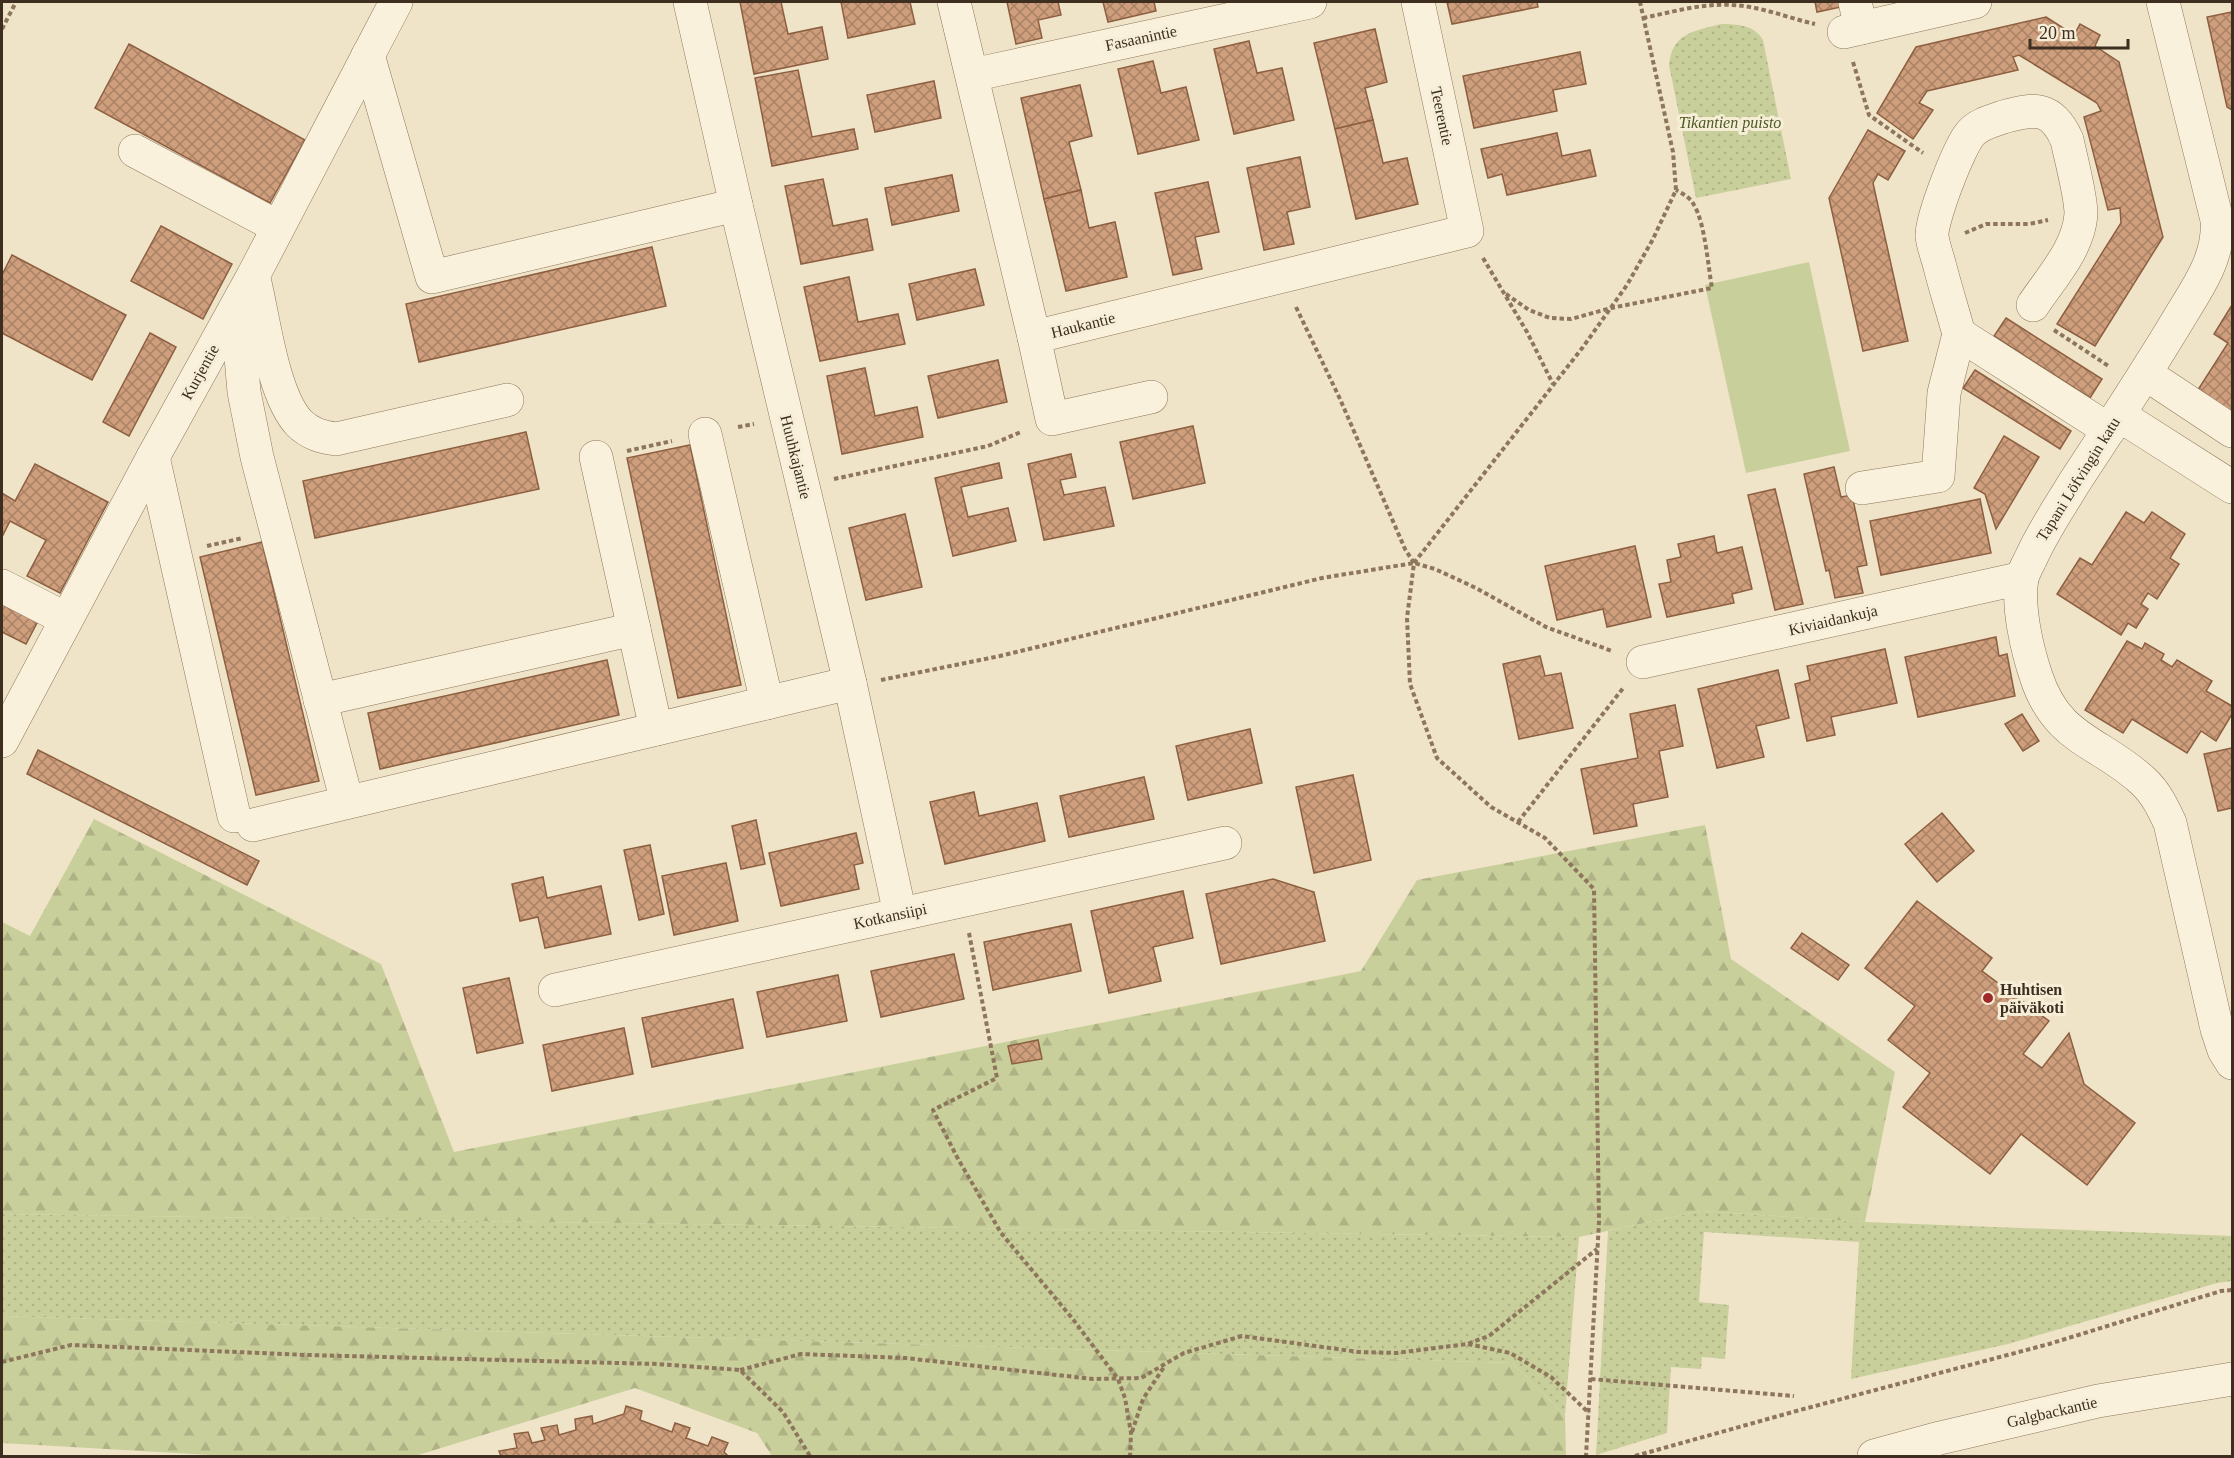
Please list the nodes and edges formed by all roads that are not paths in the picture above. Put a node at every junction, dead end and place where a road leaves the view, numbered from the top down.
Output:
1 (396, 2) edge
2 (690, 2) edge
3 (954, 2) edge
4 (1310, 2) edge
5 (1418, 2) edge
6 (1975, 2) edge
7 (2163, 2) edge
8 (1853, 20) edge
9 (368, 55) junction
10 (972, 75) junction
11 (135, 151) dead end
12 (736, 205) junction
13 (279, 227) junction
14 (1467, 231) joint
15 (249, 284) junction
16 (2033, 305) road end
17 (1959, 334) junction
18 (1034, 337) junction
19 (2142, 380) junction
20 (1151, 397) dead end
21 (507, 399) dead end
22 (2114, 423) junction
23 (2232, 430) edge
24 (705, 434) dead end
25 (153, 457) junction
26 (596, 457) dead end
27 (2232, 487) edge
28 (1862, 488) dead end
29 (2022, 578) junction
30 (2, 586) edge
31 (66, 619) junction
32 (634, 629) junction
33 (1643, 662) road end
34 (851, 685) junction
35 (320, 700) junction
36 (767, 703) junction
37 (656, 729) junction
38 (2, 741) edge
39 (347, 802) junction
40 (1225, 843) dead end
41 (900, 914) junction
42 (555, 990) dead end
43 (2224, 1028) edge
44 (2232, 1063) edge
45 (2232, 1379) edge
46 (1874, 1456) edge

1 - 9 street, Kurjentie
2 - 12 street, Huuhkajantie
3 - 10 street, Haukantie
4 - 10 street, Fasaanintie
5 - 14 street, Teerentie
6 - 8 street
7 - 19 street, Tapani Löfvingin katu
9 - 12 street
9 - 13 street, Kurjentie
10 - 18 street, Haukantie
11 - 13 street
12 - 34 street, Huuhkajantie
13 - 15 street, Kurjentie
14 - 18 street, Haukantie
15 - 21 street
15 - 25 street, Kurjentie
15 - 35 street
16 - 17 street
17 - 22 street
17 - 28 street
18 - 20 street
19 - 22 street, Tapani Löfvingin katu
19 - 23 street
22 - 27 street
22 - 29 street, Tapani Löfvingin katu
24 - 36 street
25 - 31 street, Kurjentie
25 - 39 street
26 - 32 street
29 - 33 street, Kiviaidankuja
29 - 43 street, Tapani Löfvingin katu
30 - 31 street
31 - 38 street, Kurjentie
32 - 35 street
32 - 37 street
34 - 36 street
34 - 41 street, Huuhkajantie
35 - 39 street
36 - 37 street
37 - 39 street
40 - 41 street, Kotkansiipi
41 - 42 street, Kotkansiipi
43 - 44 street, Tapani Löfvingin katu
45 - 46 street, Galgbackantie

